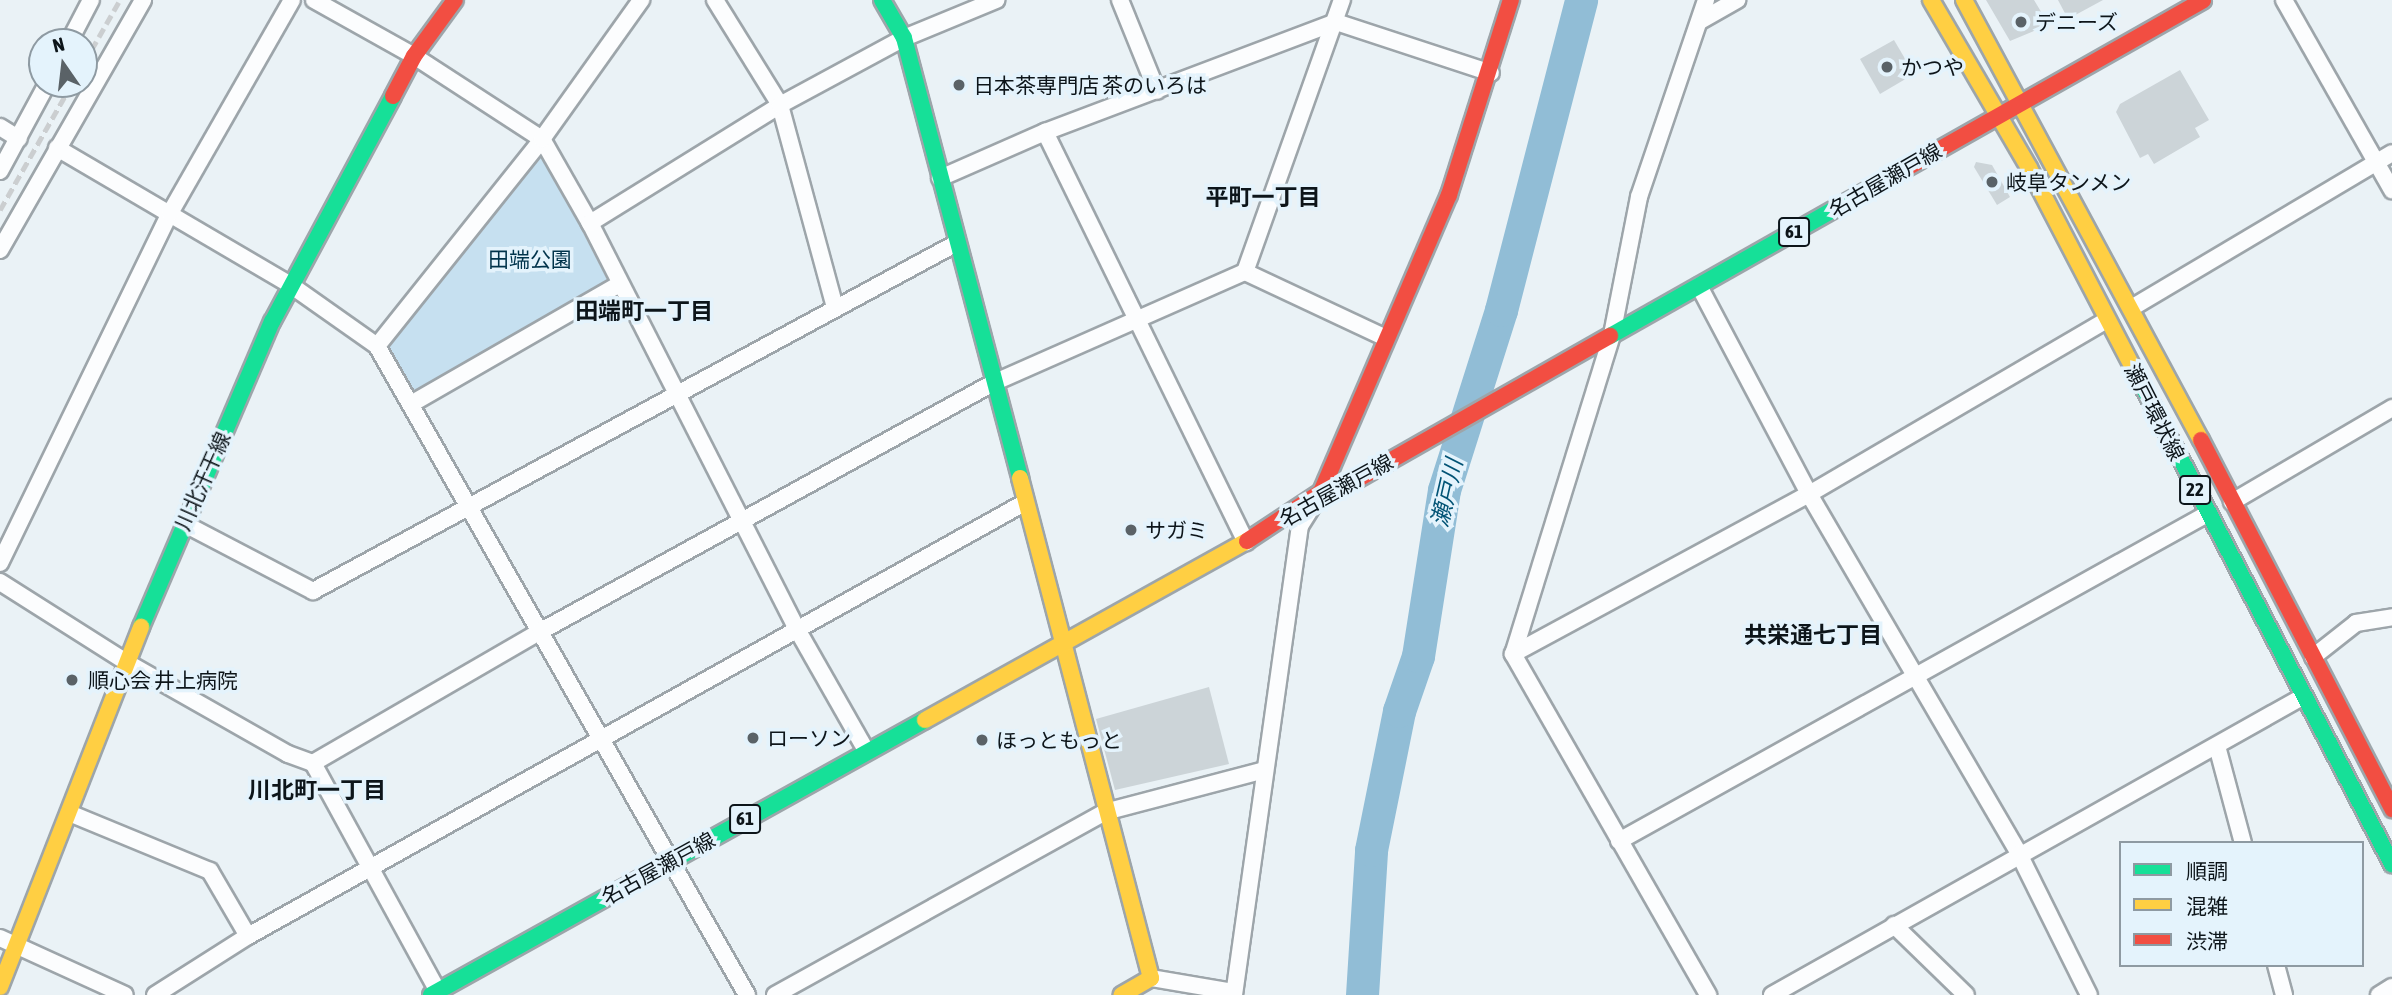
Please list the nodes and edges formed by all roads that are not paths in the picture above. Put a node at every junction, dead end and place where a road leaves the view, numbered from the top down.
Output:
1 (91, 0) edge
2 (143, 0) edge
3 (292, 0) edge
4 (314, 0) edge
5 (455, 0) edge
6 (641, 0) edge
7 (715, 0) edge
8 (882, 0) edge
9 (996, 0) edge
10 (1120, 0) edge
11 (1342, 0) edge
12 (1511, 0) edge
13 (1706, 0) edge
14 (1737, 0) edge
15 (1931, 0) edge
16 (1964, 0) edge
17 (2203, 0) edge
18 (2284, 0) edge
19 (1700, 21) junction
20 (1336, 22) junction
21 (76, 28) edge
22 (904, 38) junction
23 (414, 57) junction
24 (1491, 73) junction
25 (1157, 91) junction
26 (40, 98) edge
27 (2022, 102) junction
28 (780, 105) junction
29 (1999, 115) junction
30 (0, 127) edge
31 (1045, 132) junction
32 (19, 139) junction
33 (542, 139) junction
34 (57, 148) junction
35 (2392, 153) edge
36 (2376, 162) junction
37 (0, 171) edge
38 (940, 178) junction
39 (2392, 190) edge
40 (170, 213) junction
41 (590, 223) junction
42 (957, 243) junction
43 (0, 250) edge
44 (1245, 272) junction
45 (620, 284) junction
46 (292, 286) junction
47 (1699, 286) junction
48 (835, 307) junction
49 (2133, 307) junction
50 (2107, 320) junction
51 (1135, 321) junction
52 (1612, 335) junction
53 (1384, 337) junction
54 (376, 346) junction
55 (993, 383) junction
56 (676, 397) junction
57 (411, 404) junction
58 (2392, 408) edge
59 (1321, 492) junction
60 (1808, 494) junction
61 (2232, 502) junction
62 (1024, 503) junction
63 (468, 508) junction
64 (2207, 513) junction
65 (741, 521) junction
66 (183, 523) junction
67 (1246, 542) junction
68 (0, 563) edge
69 (0, 582) edge
70 (2392, 617) edge
71 (541, 631) junction
72 (798, 631) junction
73 (1060, 643) junction
74 (1513, 654) junction
75 (2313, 657) junction
76 (126, 662) junction
77 (1917, 677) junction
78 (2304, 696) junction
79 (601, 738) junction
80 (2217, 746) junction
81 (867, 752) junction
82 (313, 763) junction
83 (1265, 770) junction
84 (2392, 809) edge
85 (1105, 812) junction
86 (69, 813) junction
87 (1619, 841) junction
88 (2242, 841) edge
89 (2019, 854) junction
90 (669, 862) junction
91 (2392, 864) edge
92 (371, 867) junction
93 (1894, 925) junction
94 (248, 936) junction
95 (0, 938) edge
96 (17, 949) junction
97 (2277, 967) edge
98 (1151, 978) junction
99 (0, 987) edge
100 (2392, 987) edge
101 (436, 994) edge
102 (1234, 994) edge
103 (2086, 994) edge
104 (125, 995) edge
105 (155, 995) edge
106 (747, 995) edge
107 (775, 995) edge
108 (1122, 995) edge
109 (1708, 995) edge
110 (1772, 995) edge
111 (1966, 995) edge
112 (2284, 995) edge
113 (2379, 995) edge

1 - 21 street
2 - 34 street
3 - 40 street
4 - 23 street
5 - 23 main road, 川北汗干線
6 - 33 street
7 - 28 street
8 - 22 main road
9 - 22 street
10 - 25 street
11 - 20 street
12 - 24 main road
13 - 19 street
14 - 19 street
15 - 29 main road, 瀬戸環状線 / 22
16 - 27 main road, 瀬戸環状線 / 22
17 - 27 main road, 名古屋瀬戸線 / 61
18 - 36 street
19 - 52 street
20 - 24 street
20 - 25 street
20 - 44 street
22 - 28 street
22 - 38 main road
23 - 33 street
23 - 46 main road, 川北汗干線
24 - 53 main road
25 - 31 street
26 - 32 street
27 - 29 main road, 名古屋瀬戸線 / 61
27 - 49 main road, 瀬戸環状線 / 22
28 - 41 street
28 - 48 street
29 - 47 main road, 名古屋瀬戸線 / 61
29 - 50 main road, 瀬戸環状線 / 22
30 - 32 street
31 - 38 street
31 - 51 street
32 - 37 street
33 - 41 street
33 - 54 street
34 - 40 street
34 - 43 street
35 - 36 street
36 - 39 street
36 - 49 street
38 - 42 main road
40 - 46 street
40 - 68 street
41 - 45 street
42 - 48 street
42 - 55 main road
44 - 51 street
44 - 53 street
45 - 56 street
45 - 57 street
46 - 54 street
46 - 66 main road, 川北汗干線
47 - 52 main road, 名古屋瀬戸線 / 61
47 - 60 street
48 - 56 street
49 - 61 main road, 瀬戸環状線 / 22
50 - 60 street
50 - 64 main road, 瀬戸環状線 / 22
51 - 55 street
51 - 67 street
52 - 59 main road, 名古屋瀬戸線 / 61
52 - 74 street
53 - 59 main road
54 - 57 street
55 - 62 main road
55 - 65 street
56 - 63 street
56 - 65 street
57 - 63 street
58 - 61 street
59 - 67 main road, 名古屋瀬戸線 / 61
59 - 83 street
60 - 74 street
60 - 77 street
61 - 75 main road, 瀬戸環状線 / 22
62 - 72 street
62 - 73 main road
63 - 66 street
63 - 71 street
64 - 77 street
64 - 78 main road, 瀬戸環状線 / 22
65 - 71 street
65 - 72 street
66 - 76 main road, 川北汗干線
67 - 73 main road, 名古屋瀬戸線 / 61
69 - 76 street
70 - 75 street
71 - 79 street
71 - 82 street
72 - 79 street
72 - 81 street
73 - 81 main road, 名古屋瀬戸線 / 61
73 - 85 main road
74 - 87 street
75 - 84 main road, 瀬戸環状線 / 22
76 - 82 street
76 - 86 main road, 川北汗干線
77 - 87 street
77 - 89 street
78 - 80 street
78 - 91 main road, 瀬戸環状線 / 22
79 - 90 street
79 - 92 street
80 - 88 street
80 - 89 street
81 - 90 main road, 名古屋瀬戸線 / 61
82 - 92 street
83 - 85 street
83 - 102 street
85 - 98 main road
85 - 107 street
86 - 94 street
86 - 96 main road, 川北汗干線
87 - 109 street
89 - 93 street
89 - 103 street
90 - 101 main road, 名古屋瀬戸線 / 61
90 - 106 street
92 - 94 street
92 - 101 street
93 - 110 street
93 - 111 street
94 - 105 street
95 - 96 street
96 - 99 main road, 川北汗干線
96 - 104 street
97 - 112 street
98 - 102 street
98 - 108 main road
100 - 113 street

